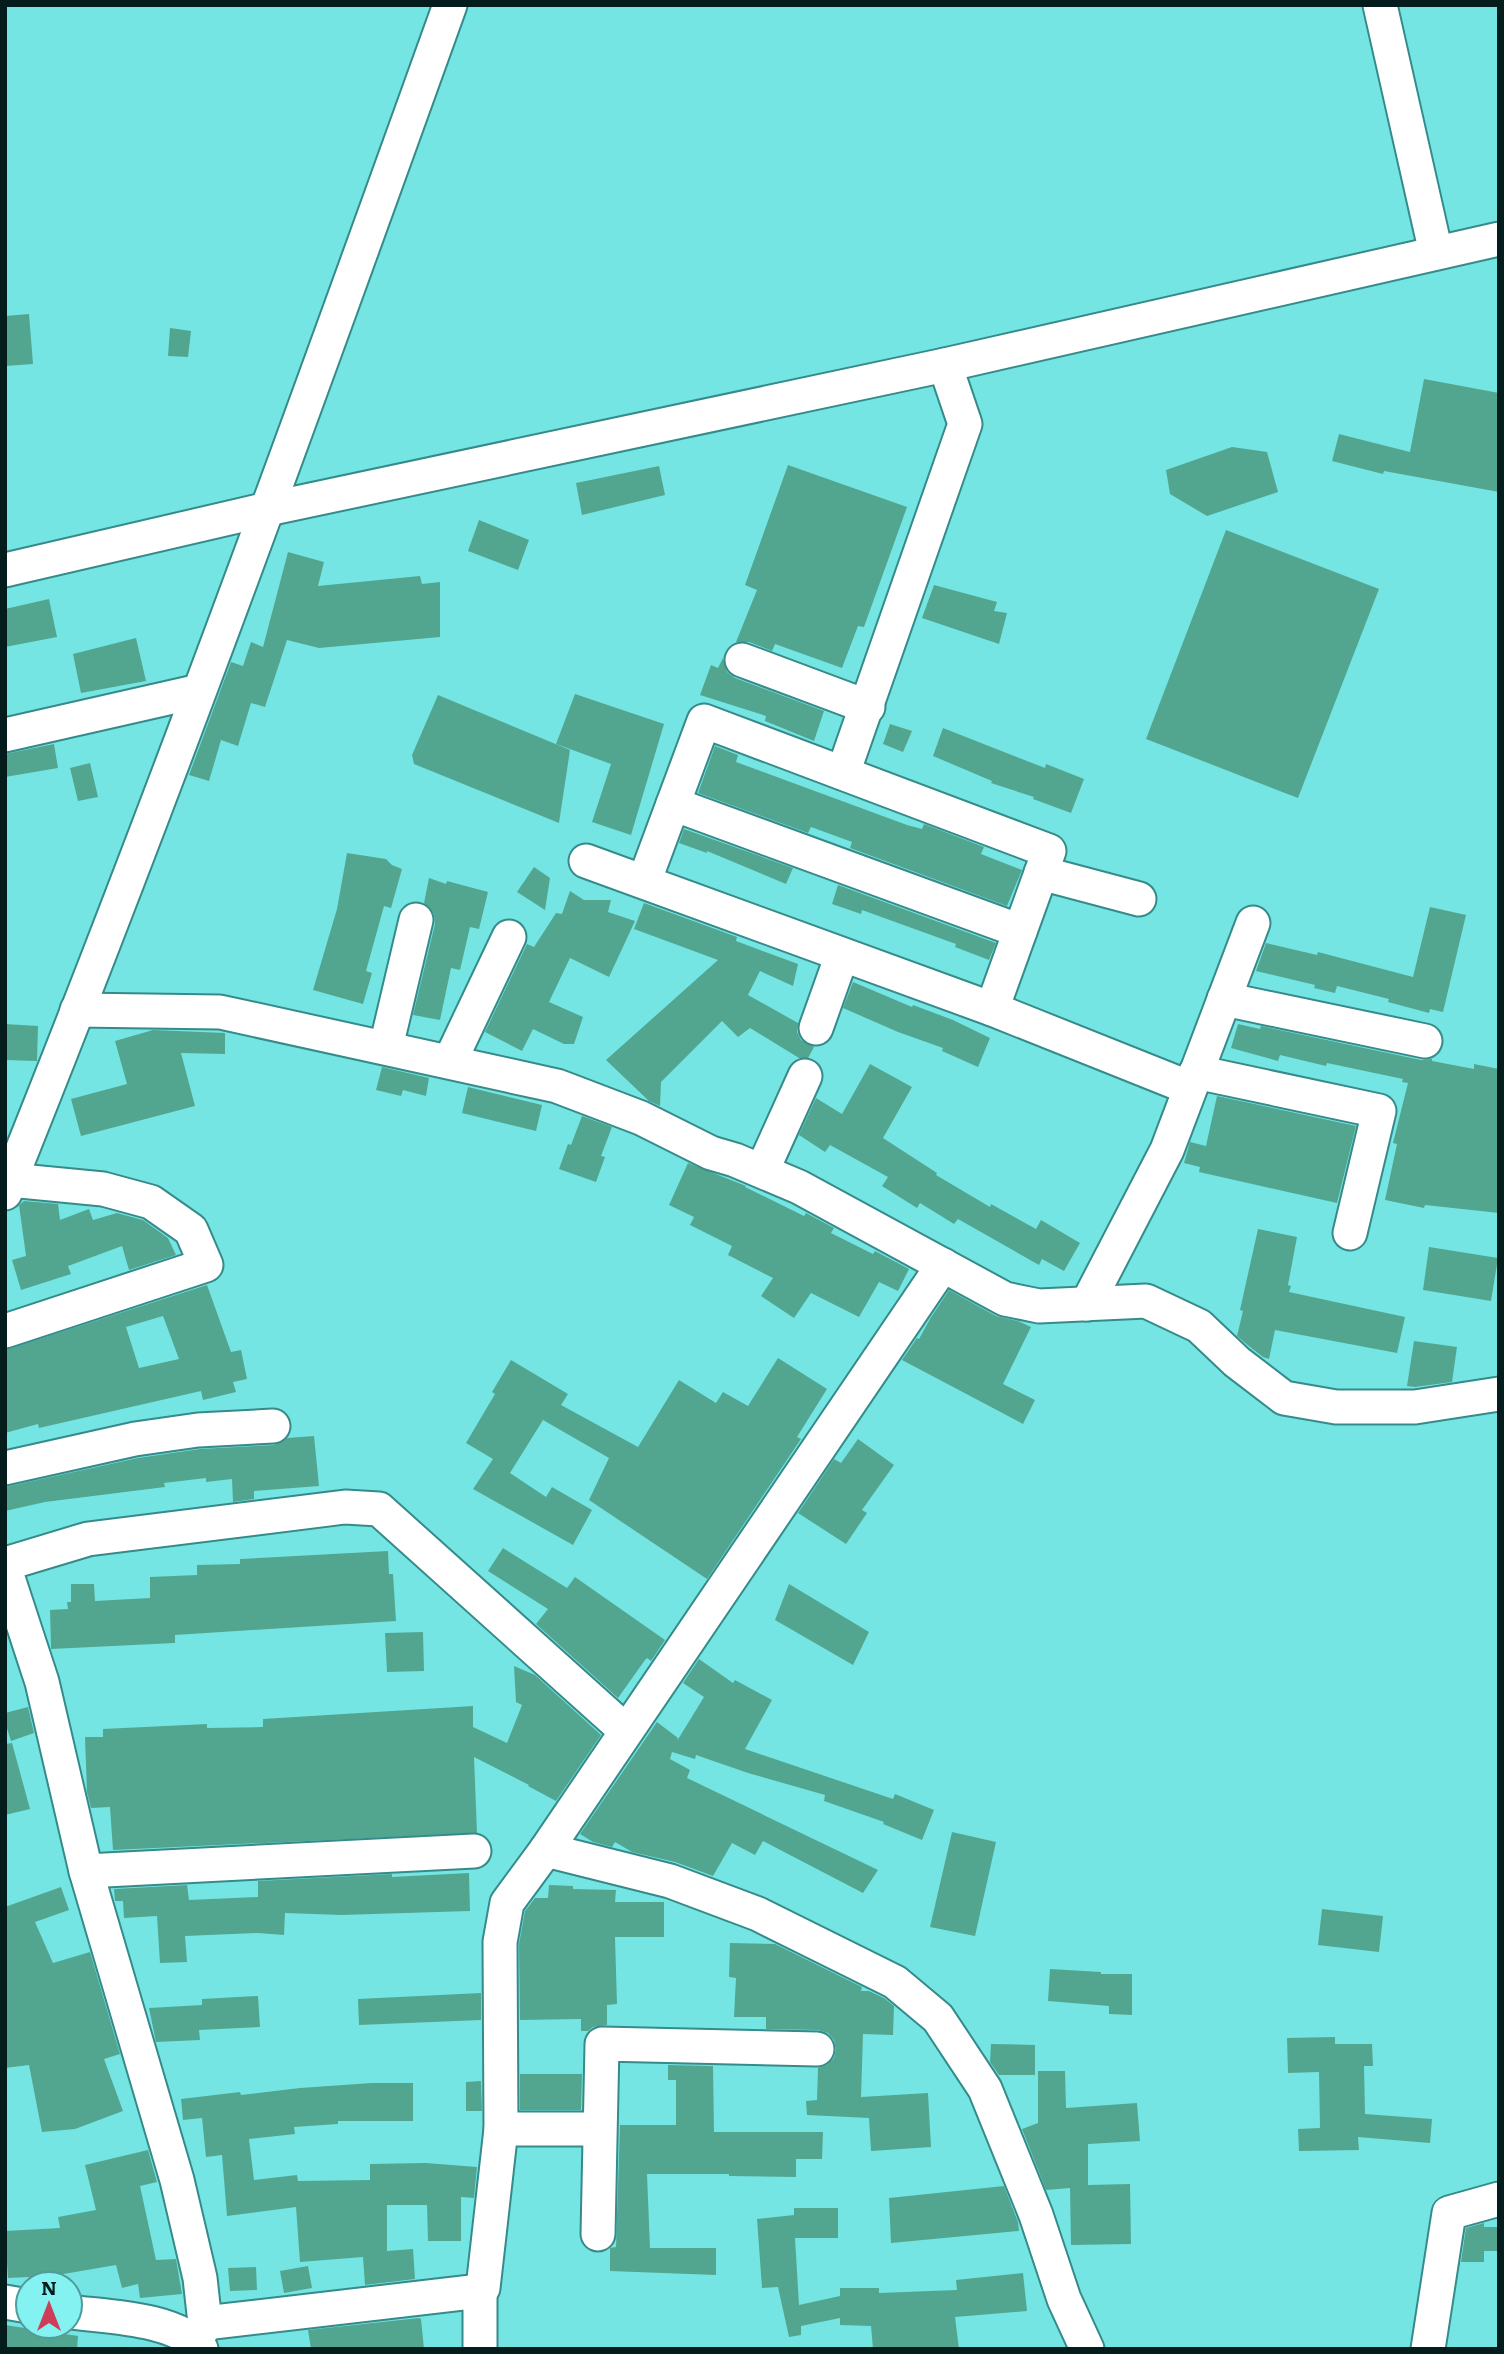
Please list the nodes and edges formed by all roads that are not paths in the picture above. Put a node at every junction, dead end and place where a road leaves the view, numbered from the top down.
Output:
1 (450, 5) edge
2 (1380, 5) edge
3 (1499, 239) edge
4 (1436, 253) junction
5 (945, 365) junction
6 (268, 509) junction
7 (5, 570) edge
8 (742, 660) dead end
9 (199, 691) junction
10 (868, 707) junction
11 (5, 735) edge
12 (844, 773) junction
13 (673, 804) junction
14 (586, 861) dead end
15 (1041, 873) junction
16 (644, 882) junction
17 (1139, 899) dead end
18 (416, 920) dead end
19 (1253, 923) dead end
20 (1020, 931) junction
21 (509, 937) dead end
22 (842, 955) junction
23 (1224, 999) junction
24 (992, 1009) junction
25 (77, 1010) junction
26 (816, 1028) dead end
27 (1425, 1041) dead end
28 (386, 1047) junction
29 (450, 1061) junction
30 (806, 1076) dead end
31 (1193, 1080) junction
32 (762, 1171) junction
33 (8, 1187) edge
34 (1350, 1233) dead end
35 (943, 1265) junction
36 (1087, 1304) junction
37 (5, 1331) edge
38 (1499, 1394) edge
39 (273, 1426) dead end
40 (5, 1468) edge
41 (5, 1567) edge
42 (13, 1621) edge
43 (626, 1731) junction
44 (546, 1850) junction
45 (474, 1851) dead end
46 (86, 1871) junction
47 (817, 2049) dead end
48 (501, 2129) junction
49 (599, 2129) junction
50 (1499, 2199) edge
51 (598, 2234) dead end
52 (480, 2291) junction
53 (84, 2314) edge
54 (200, 2338) edge
55 (480, 2349) edge
56 (1087, 2349) edge
57 (1428, 2349) edge

1 - 6 street
2 - 4 street
3 - 4 street
4 - 5 street
5 - 6 street
5 - 10 street
6 - 7 street
6 - 9 street
8 - 10 street
9 - 11 street
9 - 25 street
10 - 12 street
12 - 13 street
12 - 15 street
13 - 16 street
13 - 20 street
14 - 16 street
15 - 17 street
15 - 20 street
16 - 22 street
18 - 28 street
19 - 23 street
20 - 24 street
21 - 29 street
22 - 24 street
22 - 26 street
23 - 27 street
23 - 31 street
24 - 31 street
25 - 28 street
25 - 33 street
28 - 29 street
29 - 32 street
30 - 32 street
31 - 34 street
31 - 36 street
32 - 35 street
33 - 37 street
35 - 36 street
35 - 43 street
36 - 38 street
39 - 40 street
41 - 42 street
41 - 43 street
42 - 46 street
43 - 44 street
44 - 48 street
44 - 56 street
45 - 46 street
46 - 54 street
47 - 49 street
48 - 49 street
48 - 52 street
49 - 51 street
50 - 57 street
52 - 54 street
52 - 55 street
53 - 54 street

